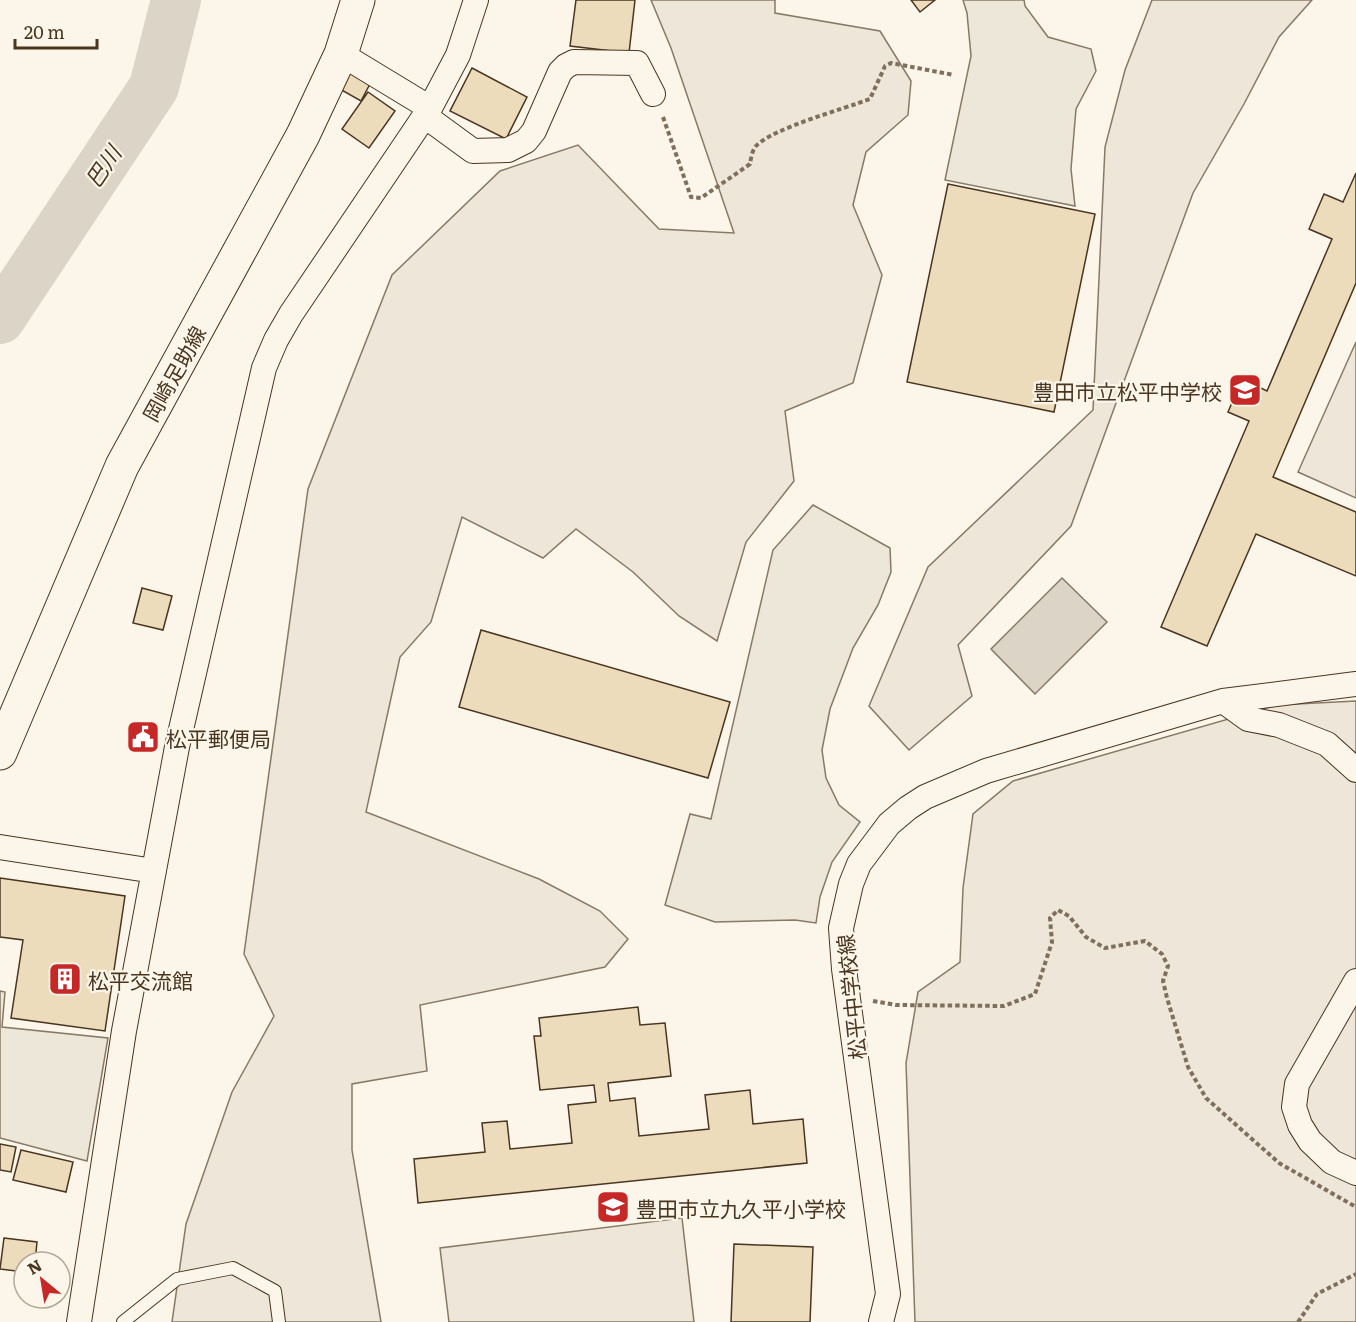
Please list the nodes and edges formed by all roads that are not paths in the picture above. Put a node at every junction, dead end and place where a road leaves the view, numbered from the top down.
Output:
1 (358, 0) edge
2 (476, 0) edge
3 (341, 54) junction
4 (653, 94) road end
5 (427, 112) junction
6 (1356, 684) edge
7 (1223, 701) junction
8 (0, 753) edge
9 (1356, 770) edge
10 (0, 847) edge
11 (154, 871) junction
12 (1356, 981) edge
13 (1356, 1173) edge
14 (80, 1322) edge
15 (123, 1322) edge
16 (279, 1322) edge
17 (882, 1322) edge

1 - 3 main road, 岡崎足助線
2 - 5 street
3 - 5 street
3 - 8 main road, 岡崎足助線
4 - 5 street
5 - 11 street
6 - 7 street, 松平中学校線
7 - 9 street
7 - 17 street, 松平中学校線
10 - 11 street
11 - 14 street
12 - 13 street
15 - 16 lane

